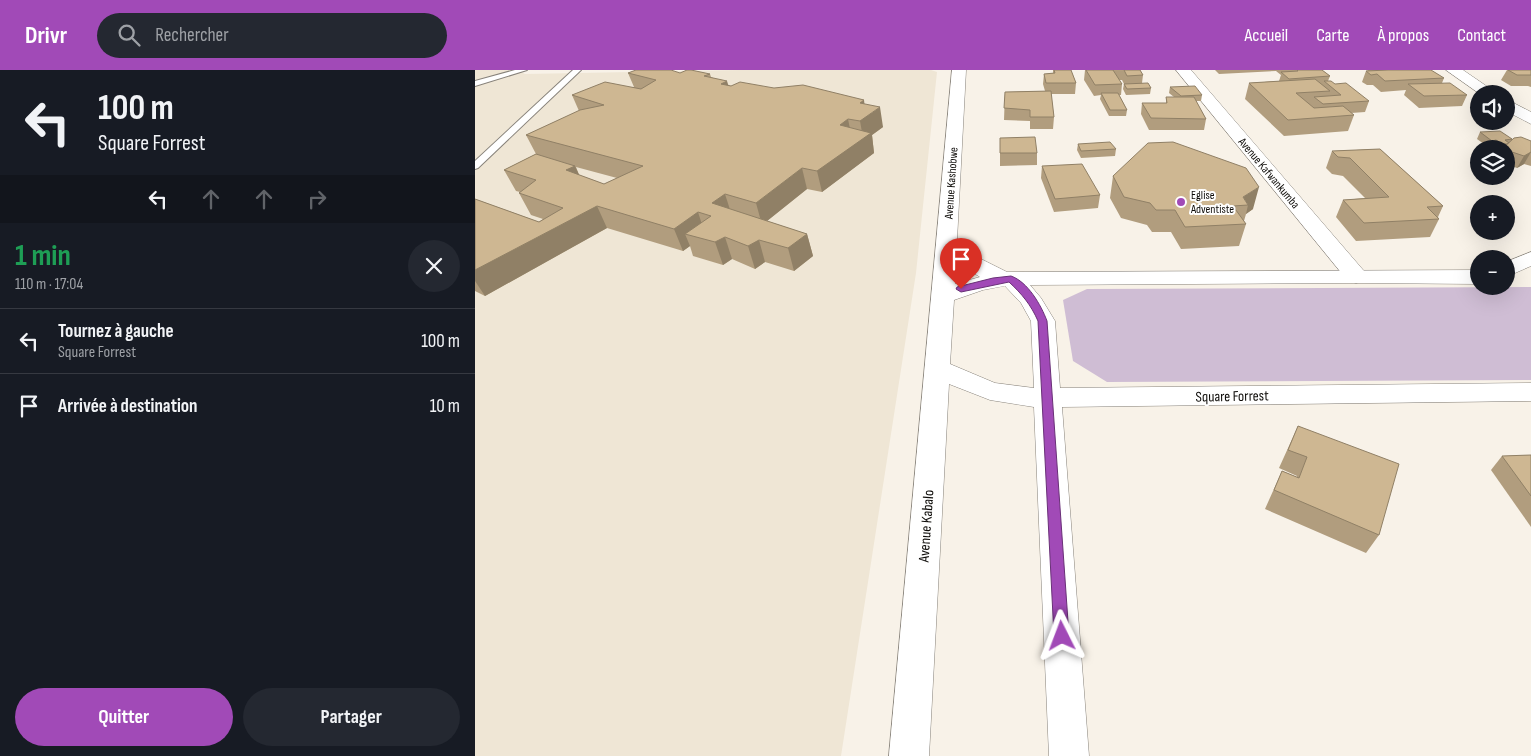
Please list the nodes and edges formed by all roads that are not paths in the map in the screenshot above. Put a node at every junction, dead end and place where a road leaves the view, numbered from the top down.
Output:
1 (523, 70) edge
2 (577, 70) edge
3 (959, 70) edge
4 (1183, 70) edge
5 (1453, 70) edge
6 (475, 84) edge
7 (1477, 85) edge
8 (1515, 109) edge
9 (1531, 119) edge
10 (475, 166) edge
11 (947, 241) junction
12 (1531, 258) edge
13 (1515, 266) edge
14 (1356, 276) junction
15 (1470, 277) edge
16 (1515, 277) edge
17 (1531, 277) edge
18 (1008, 279) junction
19 (943, 296) junction
20 (938, 369) junction
21 (1531, 392) edge
22 (1047, 398) junction
23 (909, 756) edge
24 (1069, 756) edge

1 - 6 lane
2 - 10 lane
3 - 11 street, Avenue Kashobwe
4 - 14 street, Avenue Kafwankumba
5 - 7 street
8 - 9 street
11 - 18 street
11 - 19 street, Avenue Kashobwe
12 - 13 street
14 - 15 street
14 - 18 street
16 - 17 street
18 - 19 street
18 - 22 street
19 - 20 street, Avenue Kabalo
20 - 22 street, Square Forrest
20 - 23 street, Avenue Kabalo
21 - 22 street, Square Forrest
22 - 24 street

